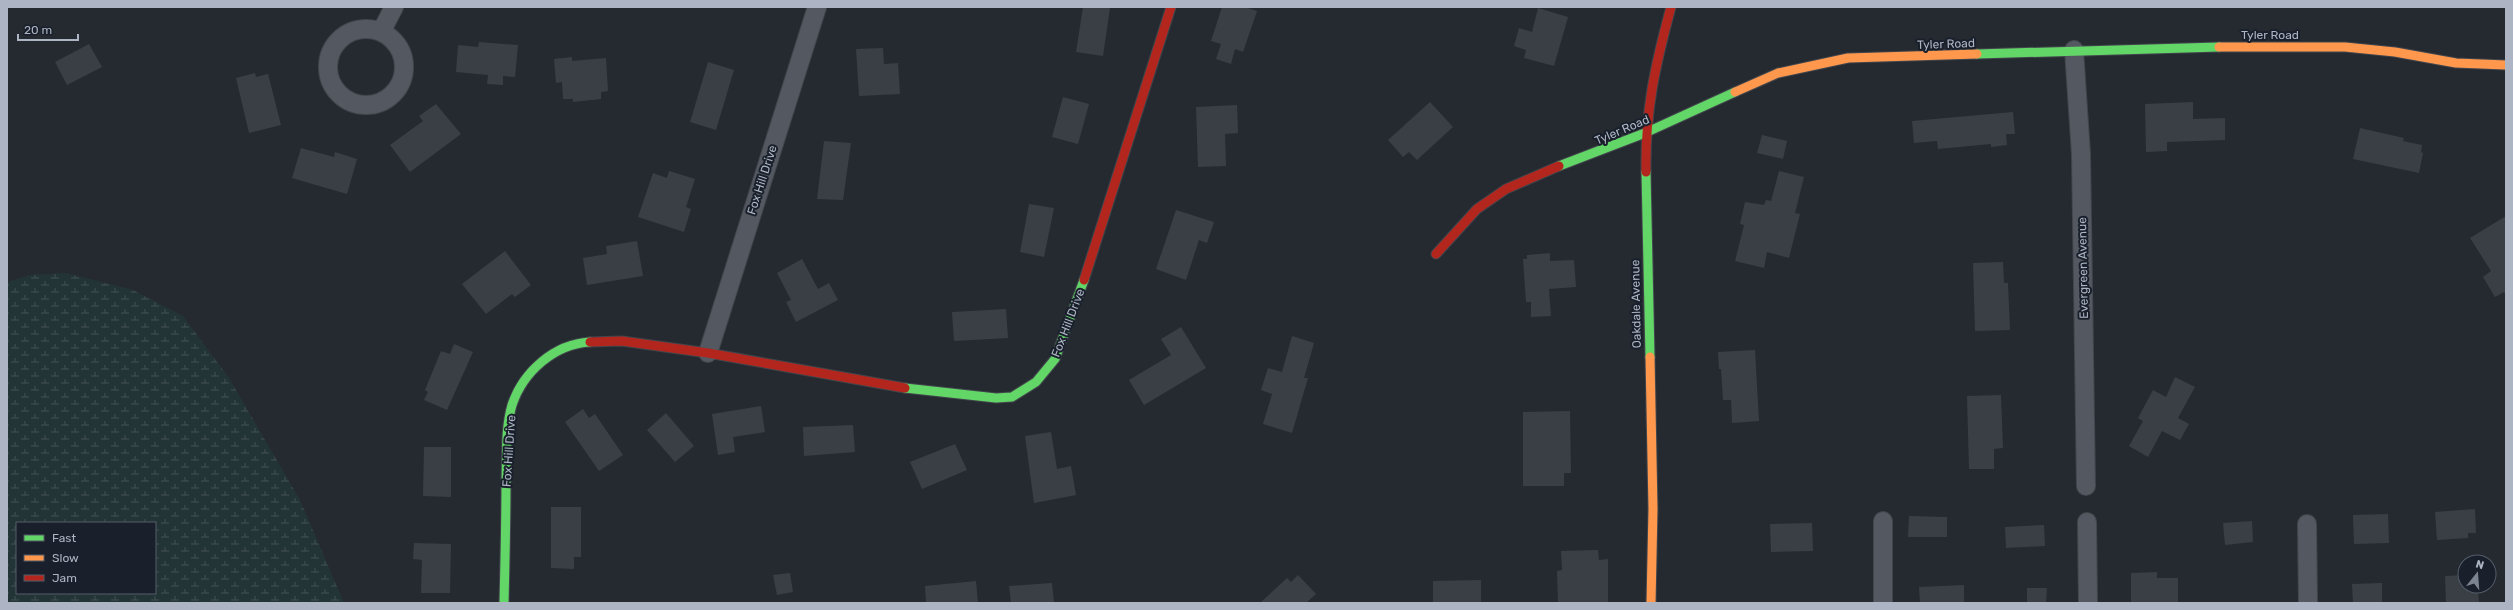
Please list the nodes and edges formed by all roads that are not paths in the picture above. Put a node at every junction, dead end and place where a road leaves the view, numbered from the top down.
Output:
1 (394, 7) edge
2 (817, 7) edge
3 (1170, 7) edge
4 (1671, 7) edge
5 (382, 32) junction
6 (2074, 50) junction
7 (2506, 65) edge
8 (1645, 133) junction
9 (1436, 254) dead end
10 (708, 353) junction
11 (2086, 486) dead end
12 (1883, 521) dead end
13 (2087, 522) dead end
14 (2307, 524) dead end
15 (504, 603) edge
16 (1651, 603) edge
17 (1884, 603) edge
18 (2088, 603) edge
19 (2308, 603) edge

1 - 5 street
2 - 10 street, Fox Hill Drive
3 - 10 street, Fox Hill Drive
4 - 8 street, Oakdale Avenue
5 - 5 street
6 - 7 street, Tyler Road
6 - 8 street, Tyler Road
6 - 11 street, Evergreen Avenue
8 - 9 street, Tyler Road
8 - 16 street, Oakdale Avenue
10 - 15 street, Fox Hill Drive
12 - 17 street
13 - 18 street
14 - 19 street

